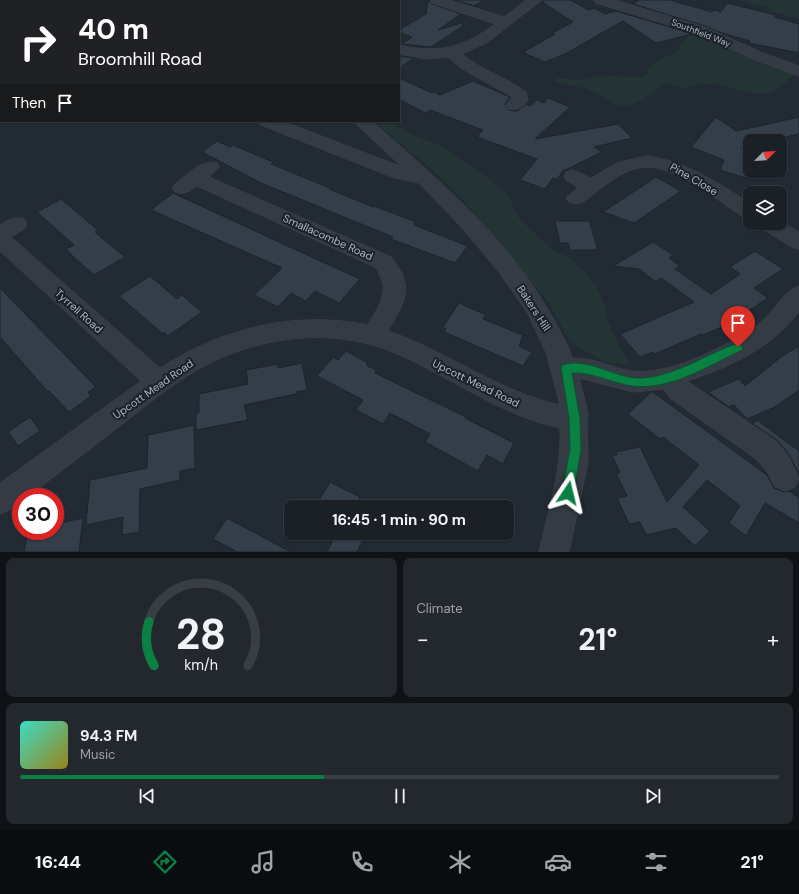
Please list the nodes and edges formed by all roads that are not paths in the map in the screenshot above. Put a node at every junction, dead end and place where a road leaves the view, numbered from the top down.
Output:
1 (437, 0) edge
2 (535, 0) edge
3 (601, 0) edge
4 (504, 22) junction
5 (400, 49) edge
6 (450, 51) junction
7 (799, 71) edge
8 (514, 105) dead end
9 (270, 122) edge
10 (363, 122) edge
11 (573, 176) dead end
12 (196, 178) dead end
13 (426, 180) junction
14 (592, 187) junction
15 (576, 198) dead end
16 (743, 208) edge
17 (779, 230) edge
18 (6, 232) edge
19 (799, 242) edge
20 (799, 294) edge
21 (374, 336) junction
22 (566, 368) junction
23 (669, 379) junction
24 (159, 382) junction
25 (575, 418) junction
26 (785, 478) dead end
27 (0, 500) edge
28 (554, 552) edge

1 - 4 street
2 - 4 street
3 - 7 street, Southfield Way
4 - 6 street
5 - 6 street
6 - 8 street
9 - 13 street
10 - 13 street, Bakers Hill
11 - 14 street
12 - 21 street, Smallacombe Road
13 - 22 street, Bakers Hill
14 - 15 street, Pine Close
14 - 16 street, Pine Close
17 - 19 street
18 - 24 street, Tyrrell Road
20 - 23 street
21 - 24 street, Upcott Mead Road
21 - 25 street, Upcott Mead Road
22 - 23 street
22 - 25 street, Bakers Hill
23 - 26 street
24 - 27 street, Upcott Mead Road
25 - 28 street, Bakers Hill

